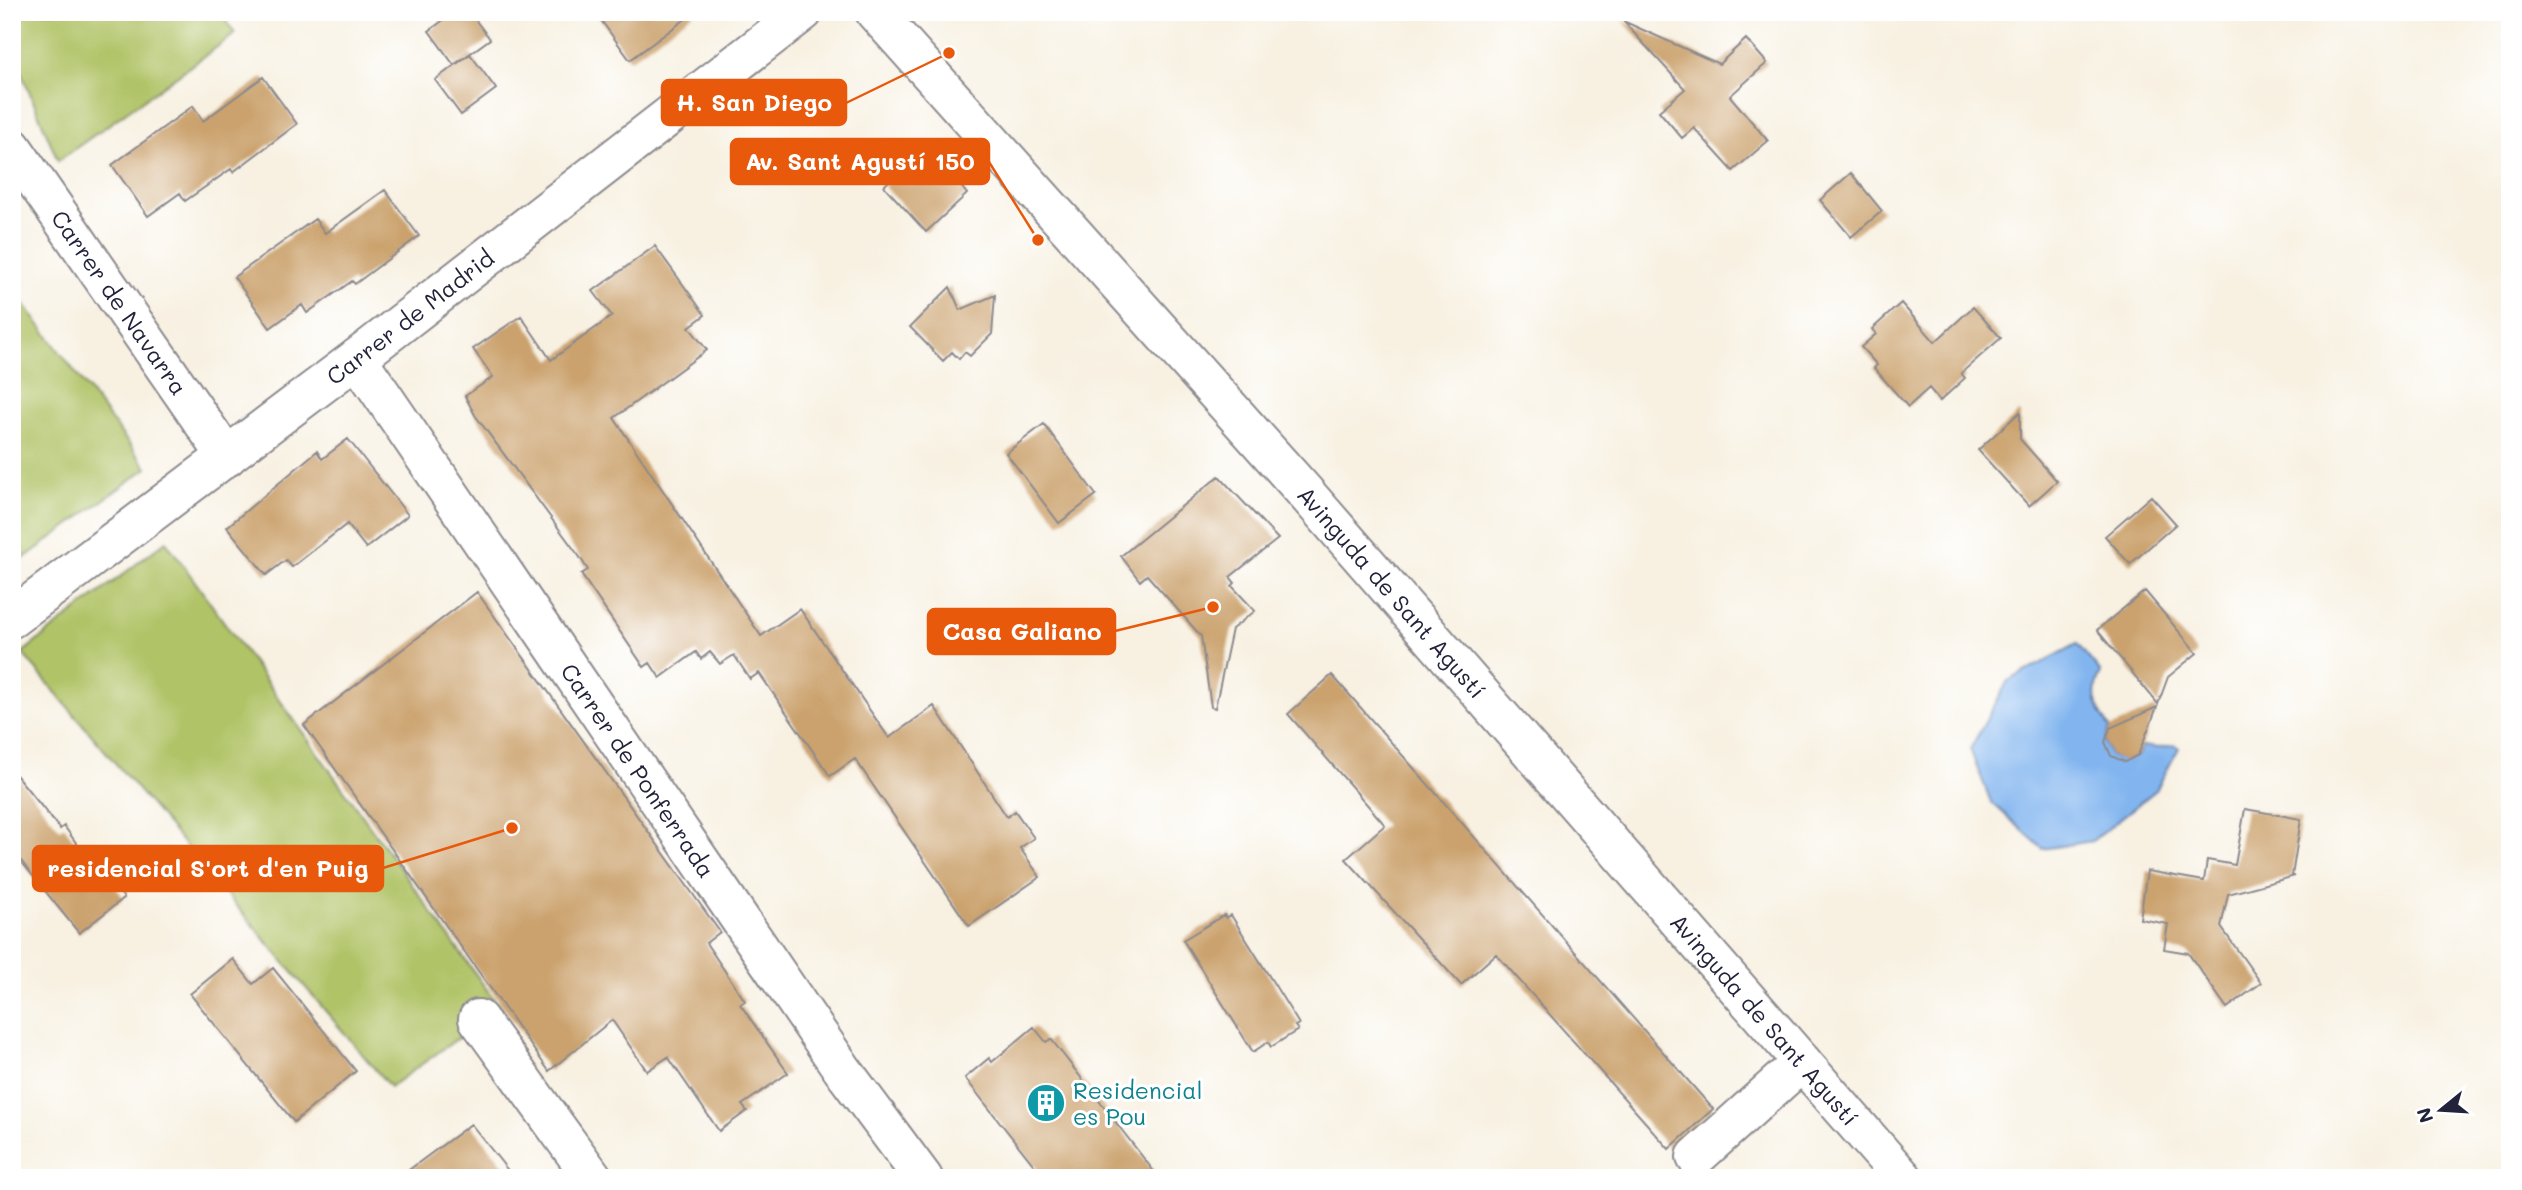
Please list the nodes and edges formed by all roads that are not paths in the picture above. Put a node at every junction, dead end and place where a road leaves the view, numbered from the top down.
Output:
1 (803, 12) edge
2 (875, 12) edge
3 (16, 154) edge
4 (357, 358) junction
5 (228, 457) junction
6 (12, 618) edge
7 (478, 1019) dead end
8 (1802, 1062) junction
9 (1696, 1157) dead end
10 (593, 1178) edge
11 (923, 1178) edge
12 (1903, 1178) edge

1 - 4 street, Carrer de Madrid
2 - 8 street, Avinguda de Sant Agustí
3 - 5 street, Carrer de Navarra
4 - 5 street, Carrer de Madrid
4 - 11 street, Carrer de Ponferrada
5 - 6 street, Carrer de Madrid
7 - 10 street
8 - 9 street
8 - 12 street, Avinguda de Sant Agustí

